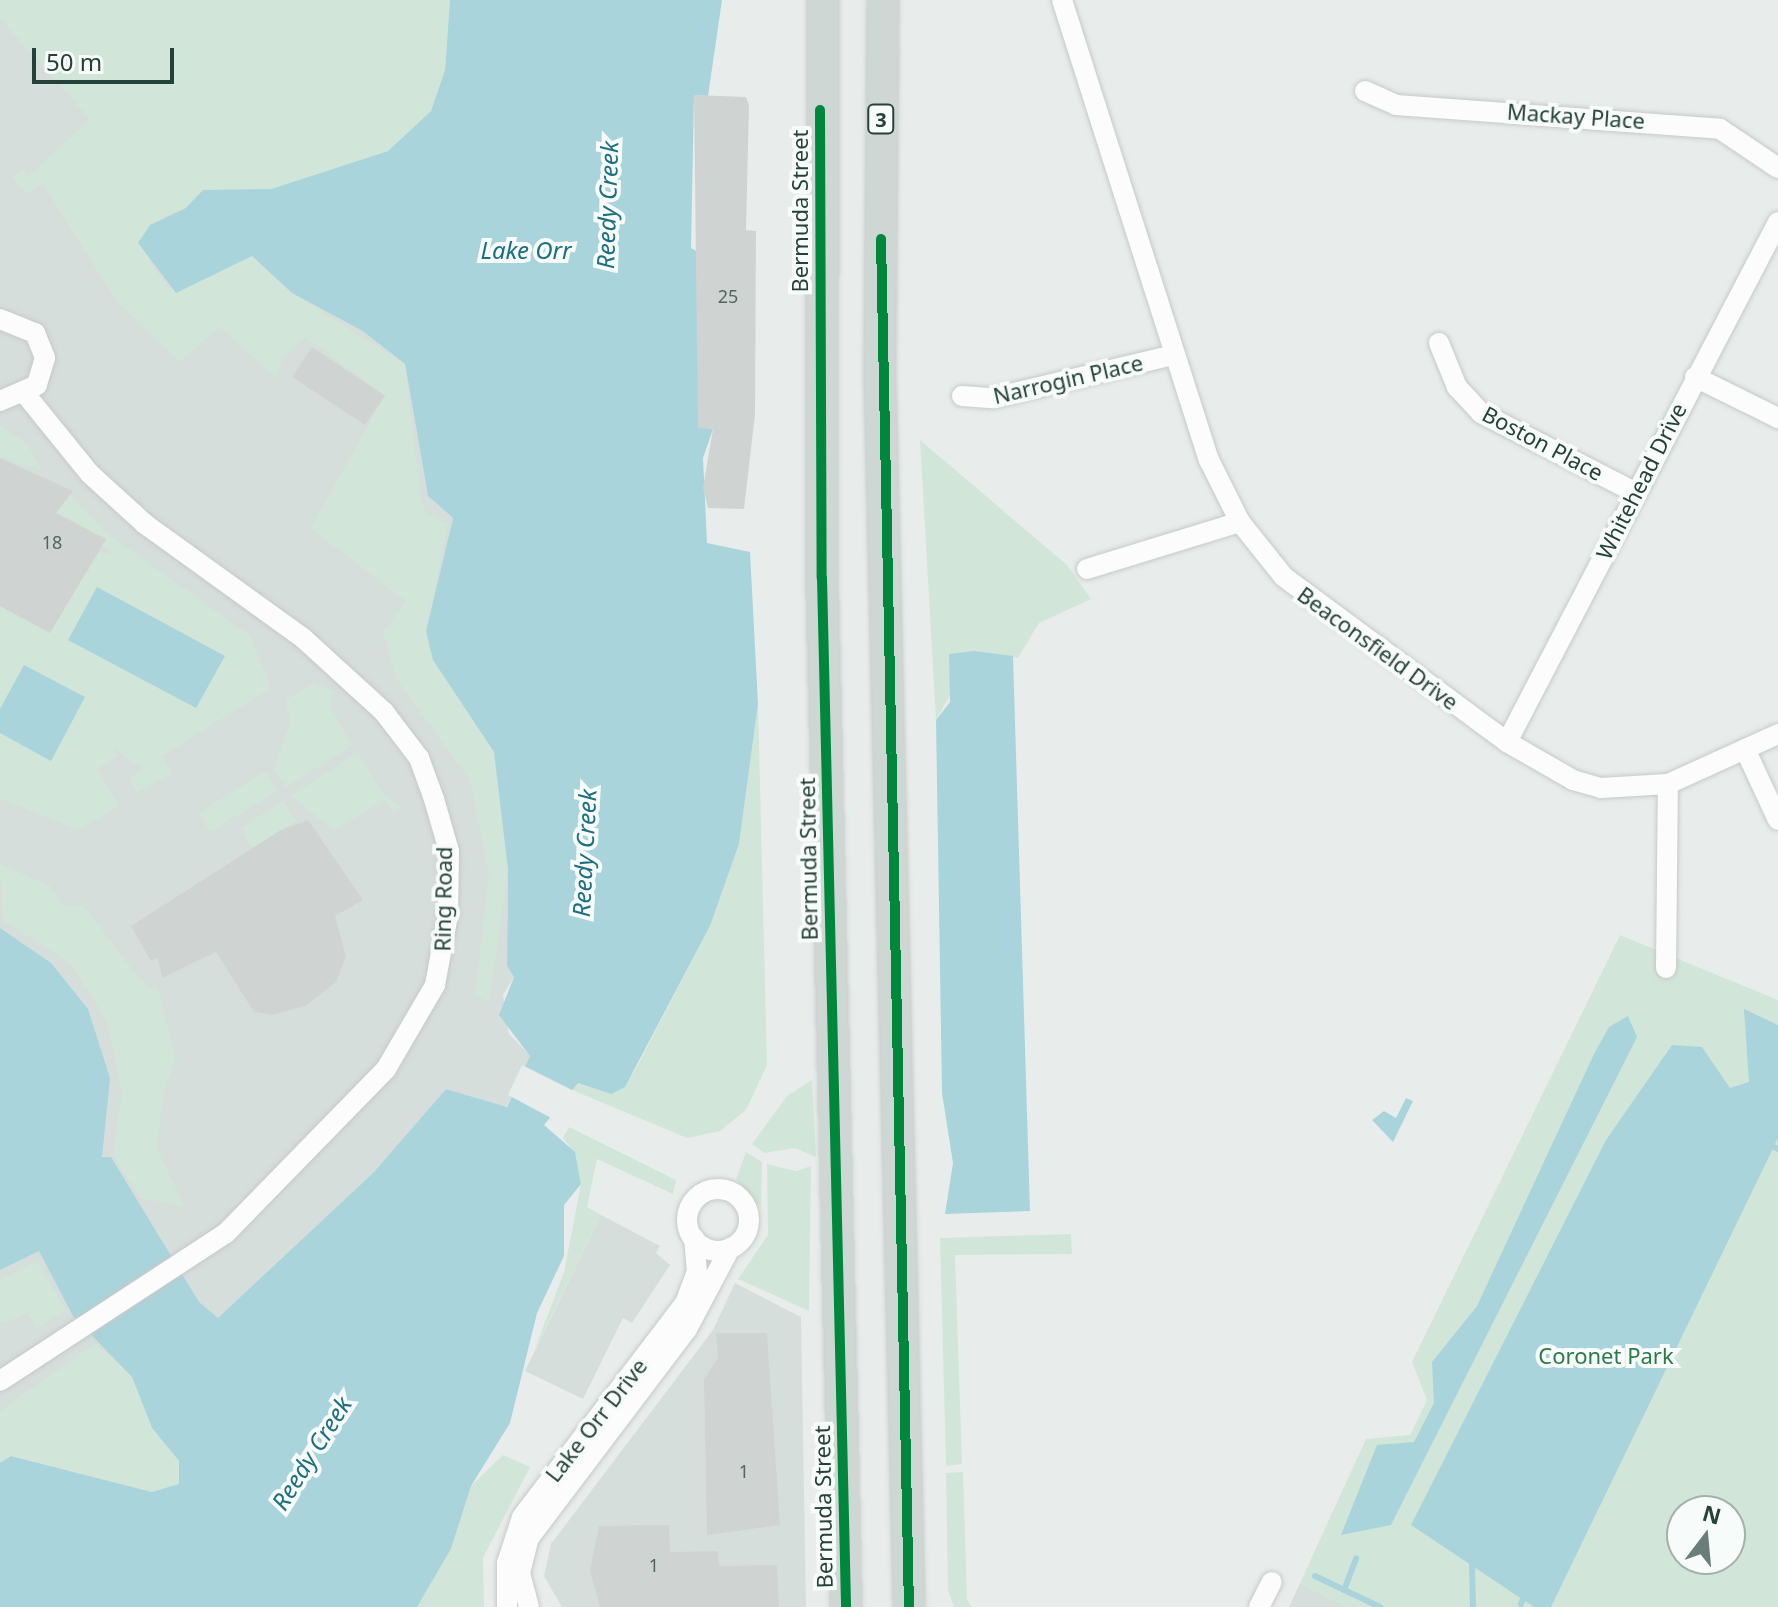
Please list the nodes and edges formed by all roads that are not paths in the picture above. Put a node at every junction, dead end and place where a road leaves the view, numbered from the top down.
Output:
1 (823, 0) edge
2 (883, 0) edge
3 (1062, 0) edge
4 (1365, 91) dead end
5 (1778, 168) edge
6 (1778, 222) edge
7 (0, 319) edge
8 (1439, 343) dead end
9 (1174, 355) junction
10 (1695, 377) junction
11 (26, 395) junction
12 (962, 396) dead end
13 (0, 401) edge
14 (1778, 418) edge
15 (1634, 492) junction
16 (1240, 522) junction
17 (1087, 569) dead end
18 (1778, 734) edge
19 (1507, 742) junction
20 (1745, 749) junction
21 (1668, 784) junction
22 (1778, 820) edge
23 (1666, 968) dead end
24 (694, 1238) junction
25 (730, 1248) junction
26 (0, 1381) edge
27 (1272, 1582) dead end
28 (914, 1601) edge
29 (843, 1604) edge
30 (507, 1607) edge
31 (529, 1607) edge
32 (1259, 1607) edge

1 - 29 main road, Bermuda Street
2 - 28 main road, 3
3 - 9 street, Beaconsfield Drive
4 - 5 street, Mackay Place
6 - 10 street, Whitehead Drive
7 - 11 street
8 - 15 street, Boston Place
9 - 12 street, Narrogin Place
9 - 16 street, Beaconsfield Drive
10 - 14 street
10 - 15 street, Whitehead Drive
11 - 13 street
11 - 26 street, Ring Road
15 - 19 street, Whitehead Drive
16 - 17 street
16 - 19 street, Beaconsfield Drive
18 - 20 street, Beaconsfield Drive
19 - 21 street, Beaconsfield Drive
20 - 21 street, Beaconsfield Drive
20 - 22 street
21 - 23 street
24 - 25 street
24 - 25 street
24 - 30 street, Lake Orr Drive
25 - 31 street, Lake Orr Drive
27 - 32 street

